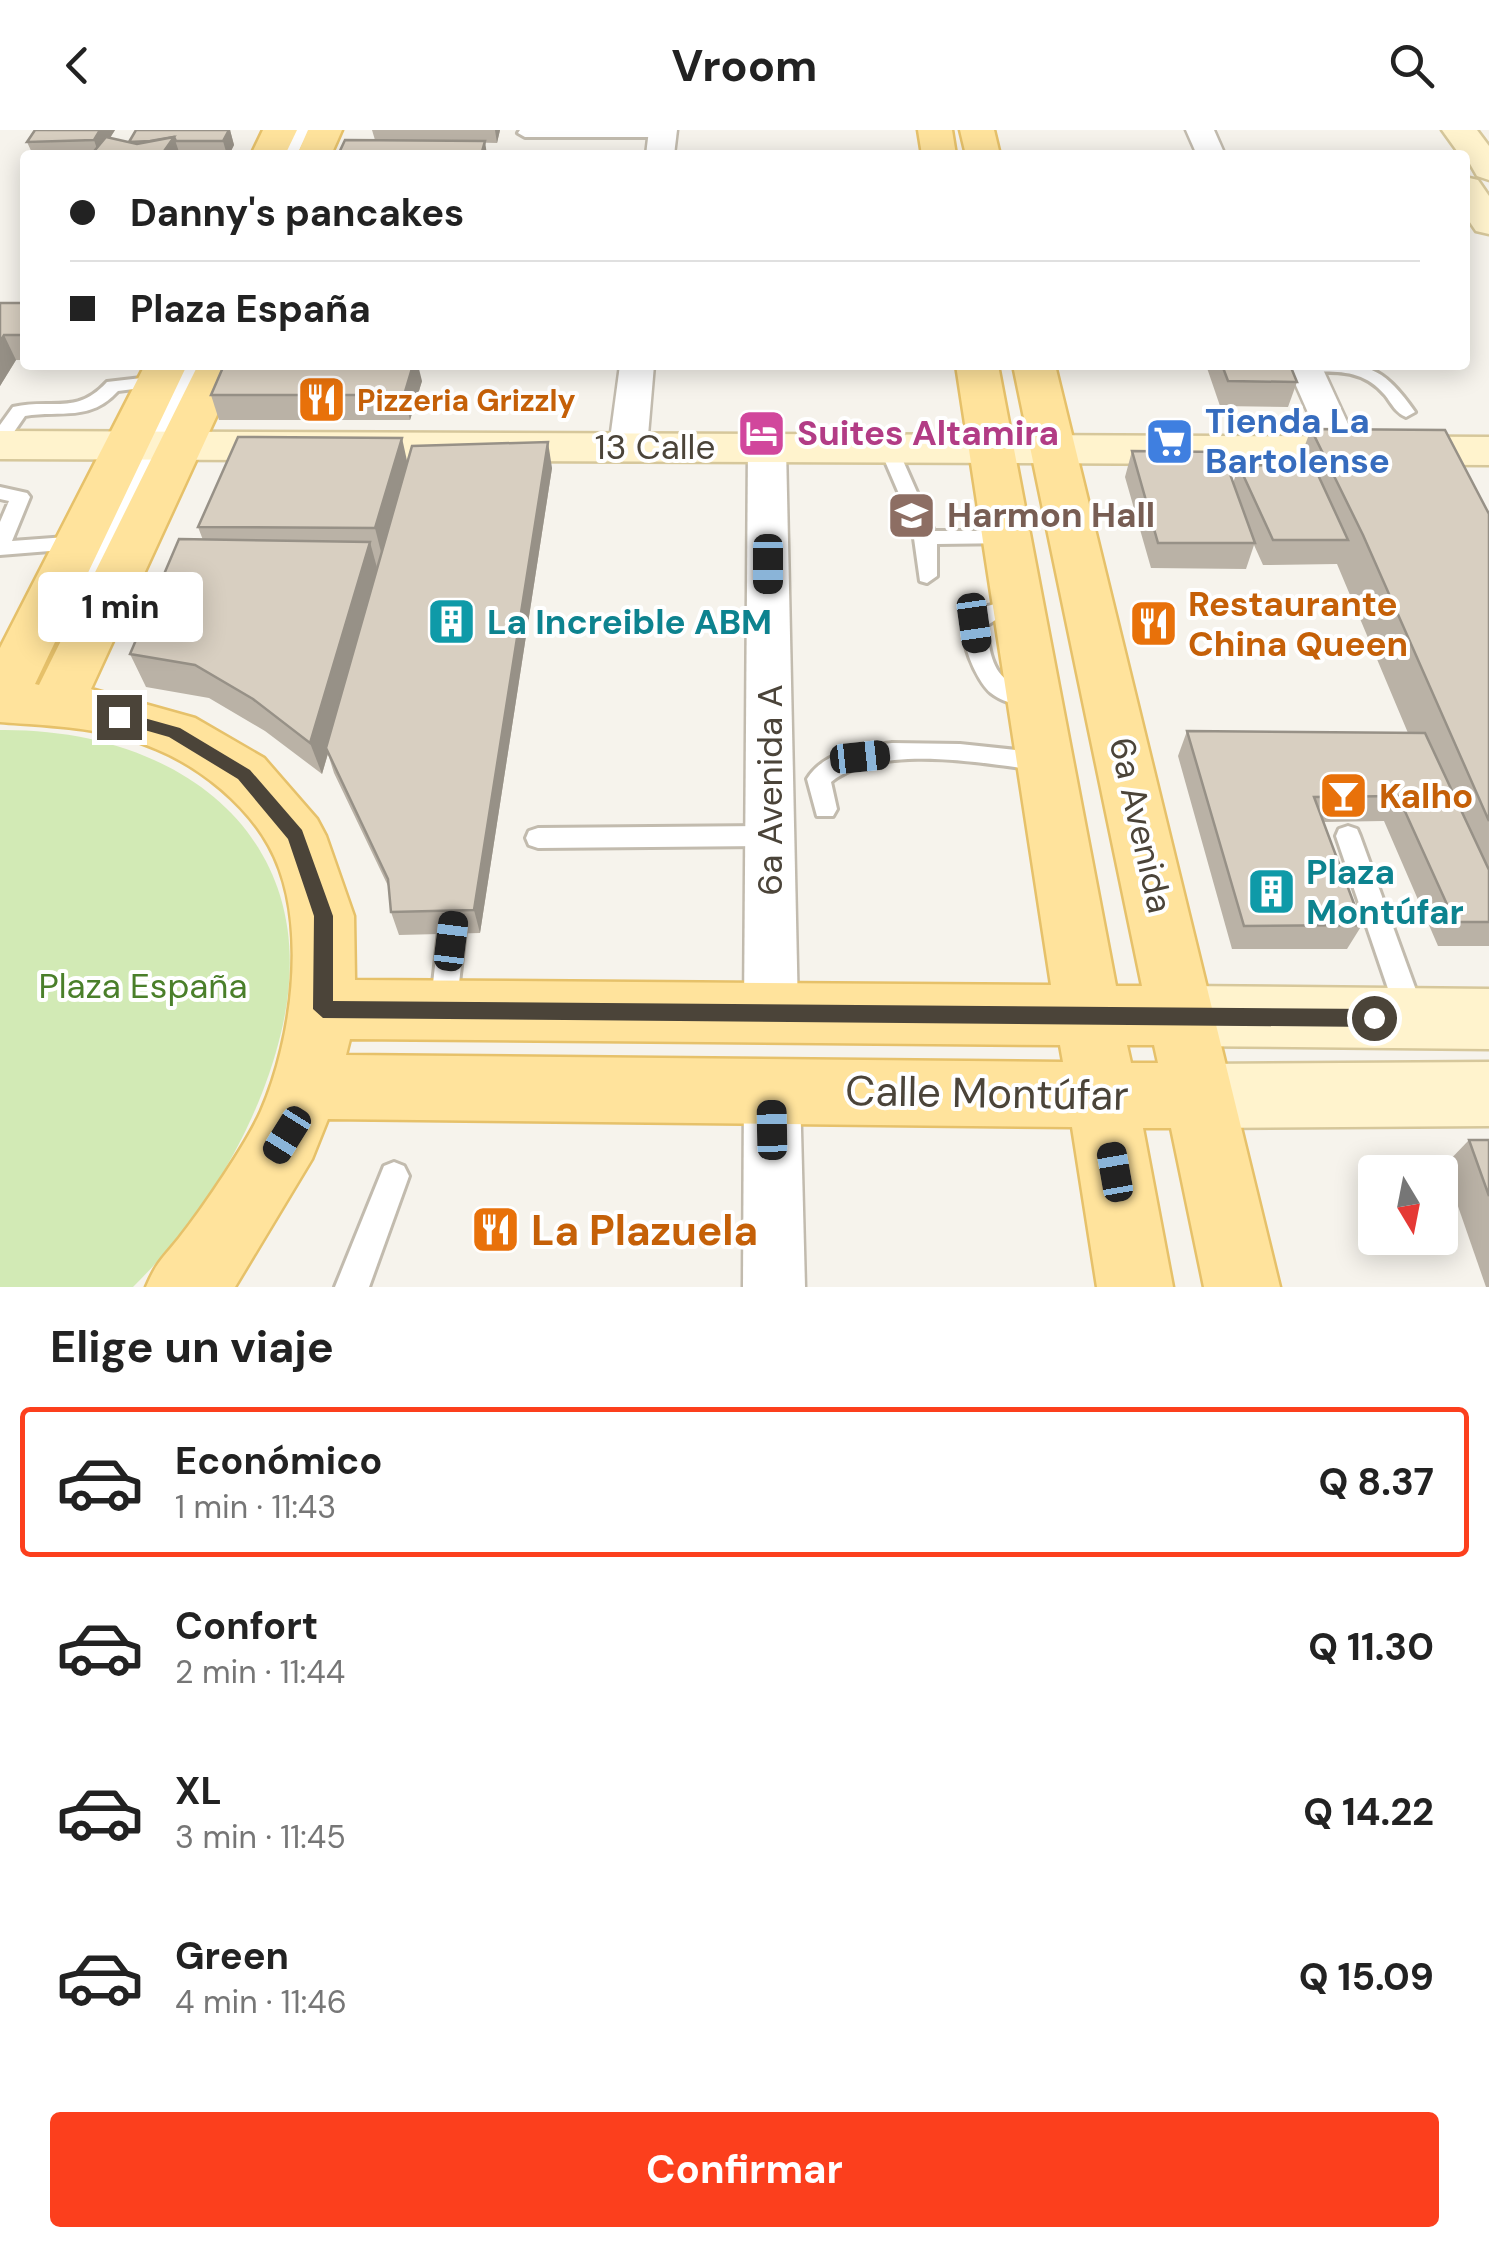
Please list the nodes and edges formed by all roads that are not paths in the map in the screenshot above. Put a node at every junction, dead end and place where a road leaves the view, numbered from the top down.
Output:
1 (1459, 130) edge
2 (525, 134) dead end
3 (662, 139) edge
4 (1489, 169) edge
5 (1470, 195) edge
6 (1489, 223) edge
7 (172, 370) edge
8 (215, 370) edge
9 (636, 370) edge
10 (981, 370) edge
11 (1017, 370) edge
12 (1034, 370) edge
13 (1306, 370) edge
14 (1367, 370) edge
15 (1406, 412) dead end
16 (0, 442) edge
17 (154, 445) junction
18 (628, 446) junction
19 (767, 447) junction
20 (888, 447) junction
21 (1027, 448) junction
22 (1341, 450) junction
23 (1489, 451) edge
24 (0, 494) edge
25 (926, 536) junction
26 (1008, 538) junction
27 (80, 543) junction
28 (0, 547) edge
29 (927, 576) dead end
30 (66, 616) dead end
31 (20, 699) edge
32 (1046, 762) junction
33 (825, 809) dead end
34 (770, 836) junction
35 (1348, 836) dead end
36 (538, 838) dead end
37 (458, 875) edge
38 (1125, 884) dead end
39 (323, 1009) junction
40 (443, 1010) junction
41 (771, 1013) junction
42 (1412, 1018) junction
43 (1489, 1018) edge
44 (1154, 1055) junction
45 (305, 1087) junction
46 (772, 1091) junction
47 (1489, 1094) edge
48 (394, 1176) dead end
49 (184, 1287) edge
50 (351, 1287) edge
51 (774, 1287) edge
52 (1134, 1287) edge
53 (1242, 1287) edge

1 - 4 street
2 - 3 lane
5 - 6 street
7 - 16 lane
7 - 17 main road
8 - 17 main road
9 - 18 street
10 - 21 main road, 6a Avenida
11 - 21 lane
12 - 21 main road, 6a Avenida
13 - 22 street
14 - 15 lane
16 - 17 street, 13 Calle
17 - 18 street, 13 Calle
17 - 27 main road
17 - 30 lane
17 - 31 main road
18 - 19 street, 13 Calle
19 - 20 street, 13 Calle
19 - 34 street, 6a Avenida A
20 - 21 street, 13 Calle
20 - 25 lane
21 - 22 street, 13 Calle
21 - 26 main road, 6a Avenida
21 - 38 lane
21 - 44 main road, 6a Avenida
22 - 23 street, 13 Calle
24 - 28 lane
25 - 26 lane
25 - 29 lane
26 - 32 main road, 6a Avenida
27 - 28 lane
27 - 31 main road
31 - 39 main road
32 - 33 lane
32 - 44 main road, 6a Avenida
34 - 36 lane
34 - 41 street, 6a Avenida A
35 - 42 lane
37 - 40 lane
39 - 40 main road, Calle Montúfar
39 - 45 main road
40 - 41 main road, Calle Montúfar
41 - 44 main road, Calle Montúfar
42 - 43 street, Calle Montúfar
42 - 44 street, Calle Montúfar
44 - 46 main road, Calle Montúfar
44 - 47 street, Calle Montúfar
44 - 52 main road, 6a Avenida
44 - 53 main road, 6a Avenida
45 - 46 main road, Calle Montúfar
45 - 49 main road
46 - 51 street
48 - 50 lane

